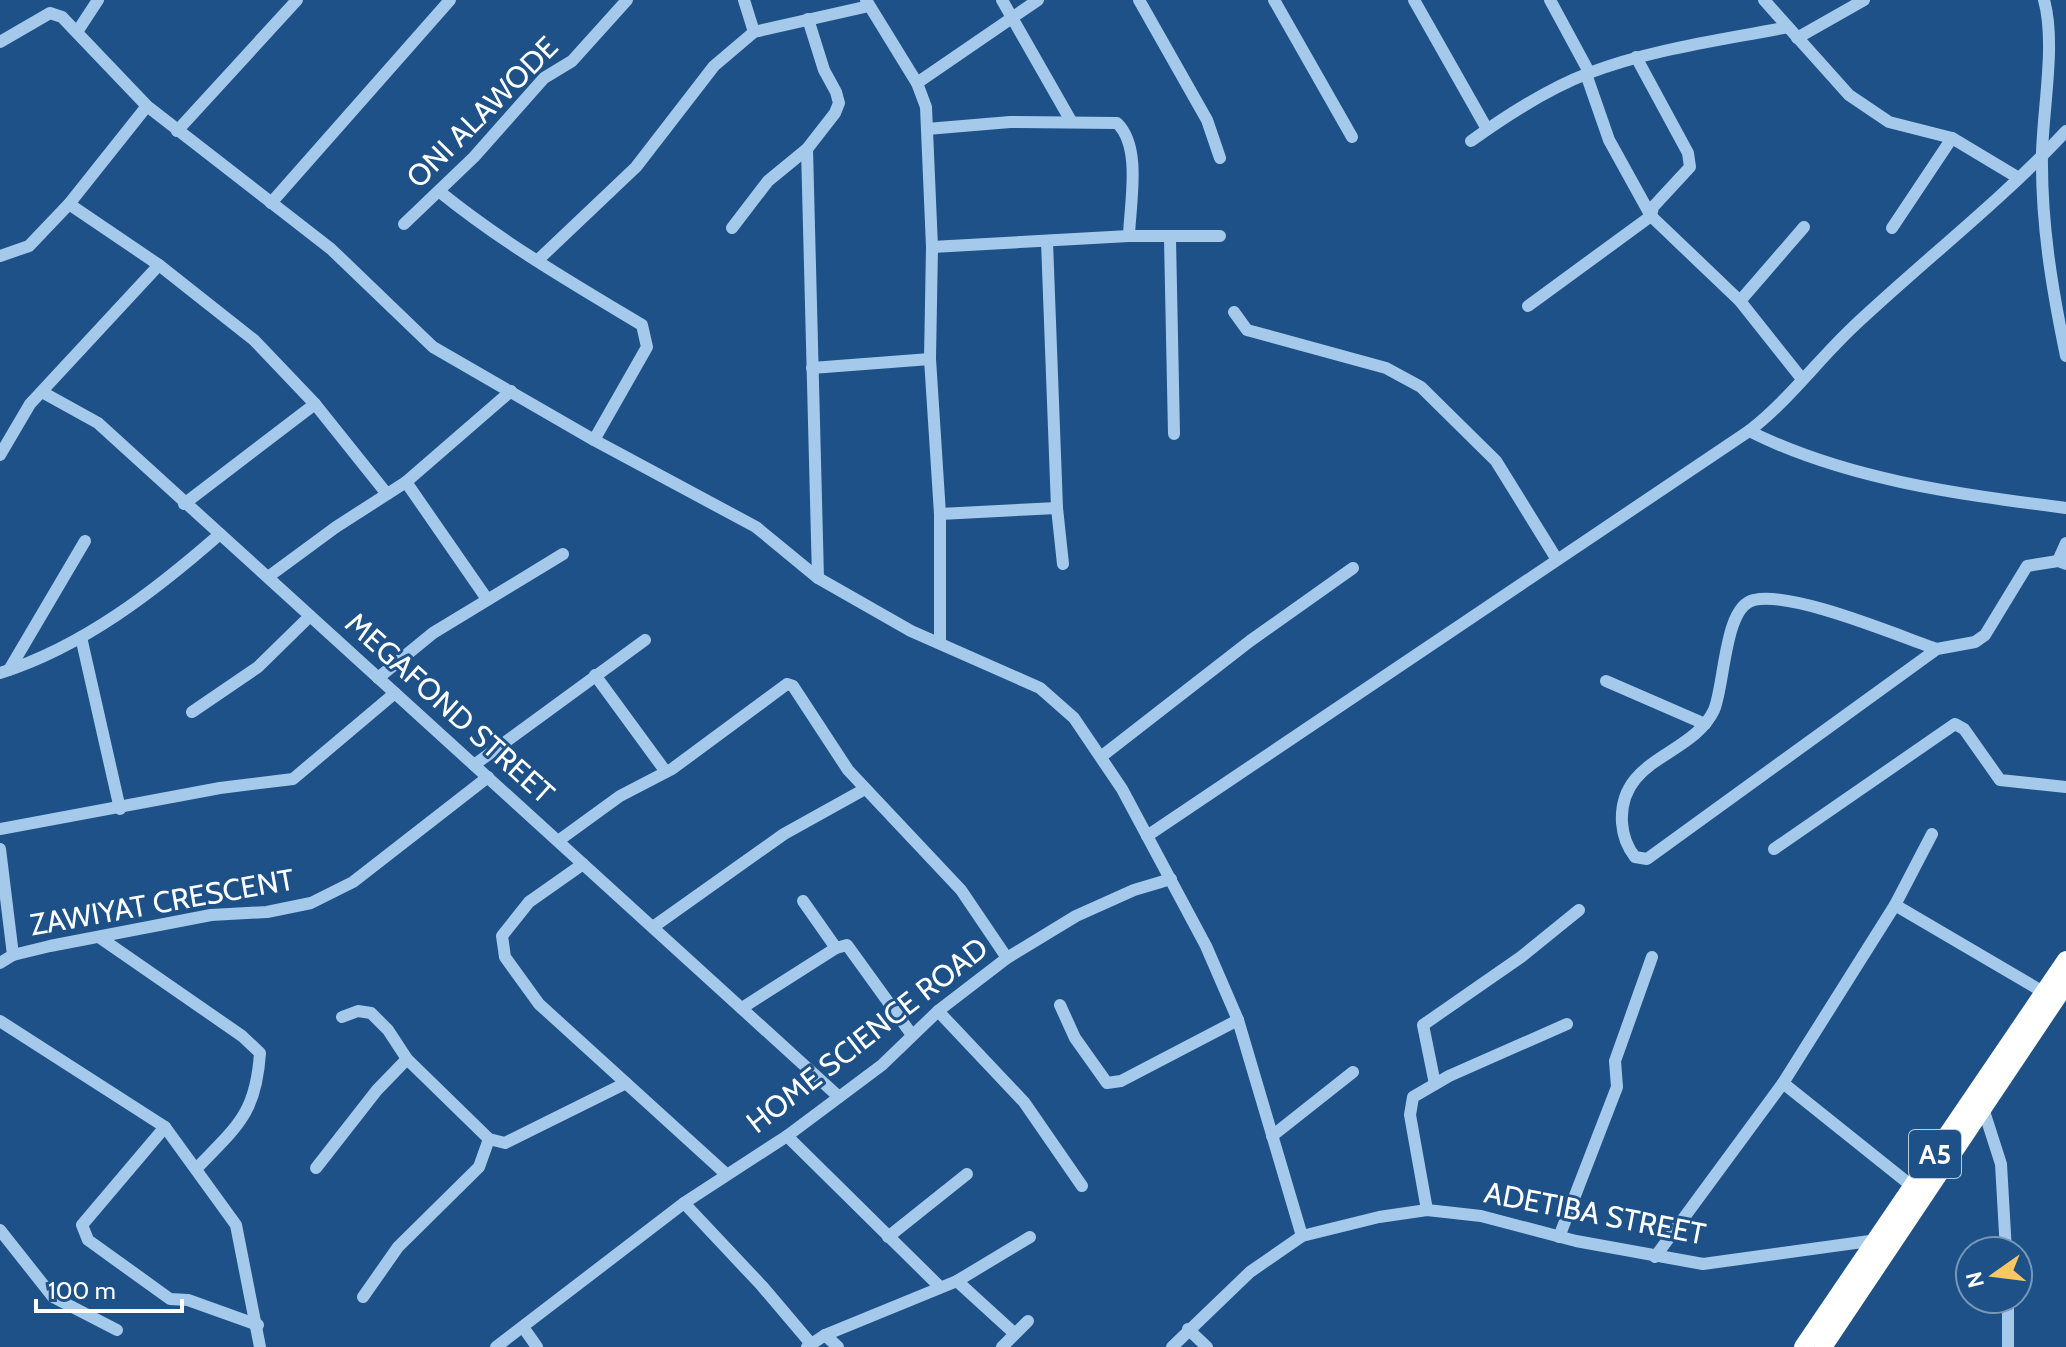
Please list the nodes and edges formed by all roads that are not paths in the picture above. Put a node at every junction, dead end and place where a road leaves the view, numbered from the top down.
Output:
1 (98, 0) edge
2 (297, 0) edge
3 (450, 0) edge
4 (627, 0) edge
5 (744, 0) edge
6 (1002, 0) edge
7 (1038, 0) edge
8 (1139, 0) edge
9 (1274, 0) edge
10 (1414, 0) edge
11 (1550, 0) edge
12 (1764, 0) edge
13 (1864, 0) edge
14 (2044, 0) edge
15 (868, 3) edge
16 (49, 7) edge
17 (1012, 18) junction
18 (808, 19) junction
19 (1788, 27) junction
20 (77, 32) junction
21 (754, 32) junction
22 (1797, 38) junction
23 (0, 42) edge
24 (1636, 57) junction
25 (1588, 73) junction
26 (917, 83) junction
27 (147, 106) junction
28 (1071, 121) junction
29 (927, 129) junction
30 (1487, 129) junction
31 (177, 131) junction
32 (2066, 131) edge
33 (1352, 137) dead end
34 (1952, 138) junction
35 (1471, 141) dead end
36 (807, 149) junction
37 (2042, 157) junction
38 (1220, 158) dead end
39 (2017, 177) junction
40 (440, 192) junction
41 (271, 203) junction
42 (69, 204) junction
43 (1651, 216) junction
44 (404, 224) dead end
45 (1804, 227) dead end
46 (732, 228) dead end
47 (1892, 228) dead end
48 (1129, 236) junction
49 (1220, 236) dead end
50 (1170, 239) junction
51 (1047, 242) junction
52 (932, 247) junction
53 (0, 256) edge
54 (539, 259) junction
55 (159, 265) junction
56 (1740, 301) junction
57 (1528, 306) dead end
58 (1234, 312) dead end
59 (2066, 356) edge
60 (930, 359) junction
61 (812, 368) junction
62 (1802, 379) junction
63 (511, 391) junction
64 (42, 392) junction
65 (315, 404) junction
66 (1749, 431) junction
67 (1174, 434) dead end
68 (594, 440) junction
69 (0, 455) edge
70 (406, 482) junction
71 (387, 494) junction
72 (184, 504) junction
73 (1057, 508) junction
74 (2066, 508) edge
75 (940, 514) junction
76 (220, 534) junction
77 (85, 541) dead end
78 (2066, 543) edge
79 (563, 554) dead end
80 (1556, 558) junction
81 (2062, 562) edge
82 (1063, 564) dead end
83 (1353, 568) dead end
84 (268, 577) junction
85 (818, 578) junction
86 (487, 599) junction
87 (310, 616) junction
88 (81, 637) junction
89 (645, 640) dead end
90 (940, 642) junction
91 (1937, 649) junction
92 (5, 672) edge
93 (595, 675) junction
94 (378, 678) junction
95 (1606, 681) dead end
96 (395, 693) junction
97 (192, 712) dead end
98 (1705, 724) junction
99 (1102, 756) junction
100 (474, 765) junction
101 (666, 772) junction
102 (488, 777) junction
103 (2066, 787) edge
104 (865, 789) junction
105 (120, 809) junction
106 (0, 829) edge
107 (1932, 834) dead end
108 (1147, 836) junction
109 (558, 841) junction
110 (0, 849) edge
111 (1774, 849) dead end
112 (583, 864) junction
113 (1171, 879) junction
114 (803, 901) dead end
115 (1895, 905) junction
116 (1579, 910) dead end
117 (653, 927) junction
118 (99, 937) junction
119 (836, 948) junction
120 (13, 955) junction
121 (1652, 957) dead end
122 (1007, 958) junction
123 (2066, 960) edge
124 (0, 963) edge
125 (2066, 984) edge
126 (2045, 993) junction
127 (1060, 1005) dead end
128 (742, 1008) junction
129 (938, 1011) junction
130 (342, 1017) dead end
131 (1238, 1020) junction
132 (0, 1021) edge
133 (1567, 1024) dead end
134 (912, 1035) junction
135 (407, 1059) junction
136 (1353, 1072) dead end
137 (626, 1083) junction
138 (1783, 1083) junction
139 (1435, 1084) junction
140 (839, 1097) junction
141 (1983, 1108) junction
142 (165, 1127) junction
143 (787, 1136) junction
144 (1272, 1136) junction
145 (489, 1139) junction
146 (197, 1168) junction
147 (316, 1168) dead end
148 (726, 1174) junction
149 (967, 1174) dead end
150 (1082, 1186) dead end
151 (1913, 1187) junction
152 (684, 1203) junction
153 (1427, 1210) junction
154 (0, 1230) edge
155 (2005, 1235) edge
156 (1302, 1236) junction
157 (888, 1237) junction
158 (1030, 1237) dead end
159 (1559, 1237) junction
160 (1879, 1239) junction
161 (1655, 1257) junction
162 (957, 1281) junction
163 (939, 1286) junction
164 (363, 1297) dead end
165 (2008, 1315) edge
166 (1028, 1321) dead end
167 (258, 1325) junction
168 (523, 1327) junction
169 (1188, 1329) junction
170 (117, 1330) dead end
171 (1014, 1333) junction
172 (825, 1335) junction
173 (809, 1346) edge
174 (260, 1347) edge
175 (496, 1347) edge
176 (537, 1347) edge
177 (838, 1347) edge
178 (1002, 1347) edge
179 (1172, 1347) edge
180 (1207, 1347) edge
181 (1803, 1347) edge
182 (1823, 1347) edge
183 (2009, 1347) edge

1 - 20 street
2 - 31 street
3 - 41 street
4 - 40 street, ONI ALAWODE
5 - 21 street
6 - 17 street
7 - 17 street
8 - 38 street
9 - 33 street
10 - 30 street
11 - 25 street
12 - 19 street
13 - 22 street
14 - 37 street
15 - 18 street
15 - 26 street
16 - 20 street
16 - 23 street
17 - 26 street
17 - 28 street
18 - 21 street
18 - 36 street
19 - 22 street
19 - 24 street
20 - 27 street
21 - 54 street
22 - 34 street
24 - 25 street
24 - 43 street
25 - 30 street
25 - 43 street
26 - 29 street
27 - 31 street
27 - 42 street
28 - 29 street
28 - 48 street
29 - 52 street
30 - 35 street
31 - 41 street
32 - 37 street
34 - 39 street
34 - 47 street
36 - 46 street
36 - 61 street
37 - 39 street
37 - 59 street
39 - 62 street
40 - 44 street, ONI ALAWODE
40 - 54 street
41 - 63 street
42 - 53 street
42 - 55 street
43 - 56 street
43 - 57 street
45 - 56 street
48 - 50 street
48 - 51 street
49 - 50 street
50 - 67 street
51 - 52 street
51 - 73 street
52 - 60 street
54 - 68 street
55 - 64 street
55 - 65 street
56 - 62 street
58 - 80 street
60 - 61 street
60 - 75 street
61 - 85 street
62 - 66 street
63 - 68 street
63 - 70 street
64 - 69 street
64 - 72 street, MEGAFOND STREET
65 - 71 street
65 - 72 street
66 - 74 street
66 - 80 street
68 - 85 street
70 - 71 street
70 - 86 street
71 - 84 street
72 - 76 street, MEGAFOND STREET
73 - 75 street
73 - 82 street
75 - 90 street
76 - 84 street, MEGAFOND STREET
76 - 88 street
77 - 92 street
78 - 81 street
79 - 86 street
80 - 108 street
81 - 91 street
83 - 99 street
84 - 87 street, MEGAFOND STREET
85 - 90 street
86 - 94 street
87 - 94 street, MEGAFOND STREET
87 - 97 street
88 - 92 street
88 - 105 street
89 - 93 street
90 - 99 street
91 - 98 street
91 - 98 street
93 - 100 street
93 - 101 street
94 - 96 street, MEGAFOND STREET
95 - 98 street
96 - 100 street, MEGAFOND STREET
96 - 105 street
99 - 108 street
100 - 102 street, MEGAFOND STREET
101 - 104 street
101 - 109 street
102 - 109 street, MEGAFOND STREET
102 - 118 street, ZAWIYAT CRESCENT
103 - 111 street
104 - 117 street
104 - 122 street
105 - 106 street
107 - 115 street
108 - 113 street
109 - 112 street, MEGAFOND STREET
110 - 120 street
112 - 117 street, MEGAFOND STREET
112 - 137 street
113 - 122 street, HOME SCIENCE ROAD
113 - 131 street
114 - 119 street
115 - 126 street
115 - 138 street
116 - 139 street
117 - 128 street, MEGAFOND STREET
118 - 120 street, ZAWIYAT CRESCENT
118 - 146 street
119 - 128 street
119 - 134 street
120 - 124 street, ZAWIYAT CRESCENT
121 - 159 street
122 - 129 street, HOME SCIENCE ROAD
123 - 126 highway, A5
125 - 141 highway, A5
126 - 151 highway, A5
127 - 131 street
128 - 140 street, MEGAFOND STREET
129 - 134 street, HOME SCIENCE ROAD
129 - 150 street
130 - 135 street
131 - 144 street
132 - 142 street
133 - 139 street
134 - 140 street, HOME SCIENCE ROAD
135 - 145 street
135 - 147 street
136 - 144 street
137 - 145 street
137 - 148 street
138 - 151 street
138 - 161 street
139 - 153 street
140 - 143 street, HOME SCIENCE ROAD
141 - 155 street
141 - 182 highway, A5
142 - 146 street
142 - 167 street
143 - 148 street, HOME SCIENCE ROAD
143 - 157 street
144 - 156 street
145 - 164 street
146 - 167 street
148 - 152 street, HOME SCIENCE ROAD
149 - 157 street
151 - 160 highway, A5
152 - 168 street, HOME SCIENCE ROAD
152 - 173 street
153 - 156 street, ADETIBA STREET
153 - 159 street, ADETIBA STREET
154 - 170 street
156 - 169 street
157 - 163 street
158 - 162 street
159 - 161 street, ADETIBA STREET
160 - 161 street, ADETIBA STREET
160 - 181 highway, A5
162 - 163 street
162 - 171 street
163 - 172 street
165 - 183 street
166 - 171 street
167 - 174 street
168 - 175 street, HOME SCIENCE ROAD
168 - 176 street
169 - 179 street
169 - 180 street
171 - 178 street
172 - 173 street
172 - 177 street

